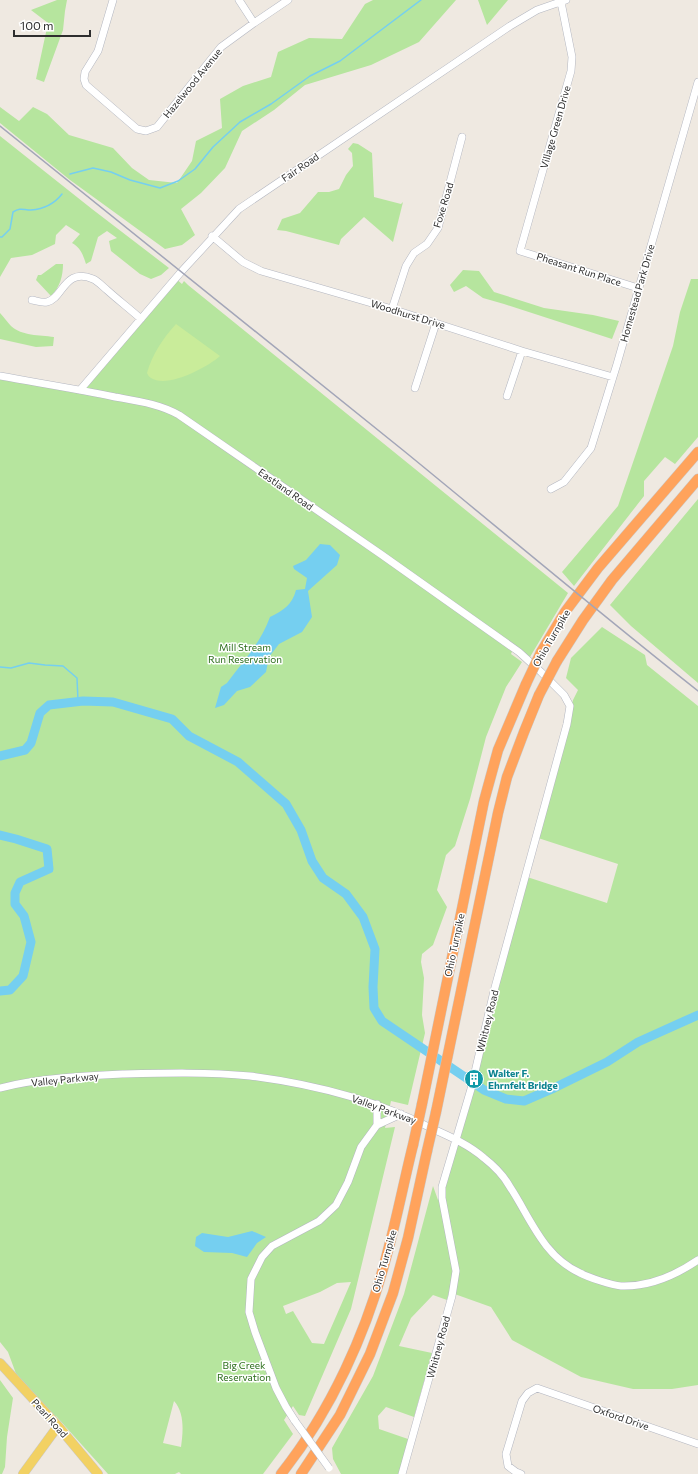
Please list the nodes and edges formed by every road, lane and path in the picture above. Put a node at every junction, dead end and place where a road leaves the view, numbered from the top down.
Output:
1 (113, 0) edge
2 (239, 0) edge
3 (288, 0) edge
4 (564, 1) edge
5 (254, 23) junction
6 (698, 82) edge
7 (695, 106) edge
8 (462, 137) dead end
9 (212, 236) junction
10 (520, 251) joint
11 (638, 288) junction
12 (32, 300) dead end
13 (392, 309) junction
14 (141, 319) junction
15 (436, 323) junction
16 (522, 351) junction
17 (0, 376) edge
18 (613, 377) junction
19 (415, 388) dead end
20 (80, 390) junction
21 (507, 396) dead end
22 (698, 452) edge
23 (698, 479) edge
24 (551, 489) dead end
25 (541, 672) joint
26 (0, 1088) edge
27 (377, 1104) junction
28 (402, 1114) junction
29 (376, 1125) junction
30 (456, 1140) junction
31 (698, 1260) edge
32 (0, 1363) edge
33 (58, 1426) junction
34 (698, 1444) edge
35 (331, 1471) edge
36 (23, 1474) edge
37 (98, 1474) edge
38 (281, 1474) edge
39 (302, 1474) edge
40 (402, 1474) edge
41 (521, 1474) edge

1 - 5 street, Hazelwood Avenue
2 - 5 street
3 - 5 street, Hazelwood Avenue
4 - 9 street, Fair Road
4 - 10 street, Village Green Drive
6 - 7 street, Homestead Park Drive
7 - 11 street, Homestead Park Drive
8 - 13 street, Foxe Road
9 - 13 street, Woodhurst Drive
9 - 14 street, Fair Road
10 - 11 street, Pheasant Run Place
11 - 18 street, Homestead Park Drive
12 - 14 street
13 - 15 street, Woodhurst Drive
14 - 20 street, Fair Road
15 - 16 street, Woodhurst Drive
15 - 19 street
16 - 18 street, Woodhurst Drive
16 - 21 street
17 - 20 street, Eastland Road
18 - 24 street, Homestead Park Drive
20 - 25 street, Eastland Road
22 - 38 highway, Ohio Turnpike, bridge
23 - 39 highway, Ohio Turnpike, bridge
25 - 30 street, Whitney Road
26 - 27 street, Valley Parkway
27 - 28 street, Valley Parkway
27 - 29 street
28 - 29 street
28 - 30 street, Valley Parkway
29 - 35 street, bridge
30 - 31 street, Valley Parkway
30 - 40 street, Whitney Road
32 - 33 main road, Pearl Road
33 - 36 main road
33 - 37 main road, Pearl Road
34 - 41 street, Oxford Drive

